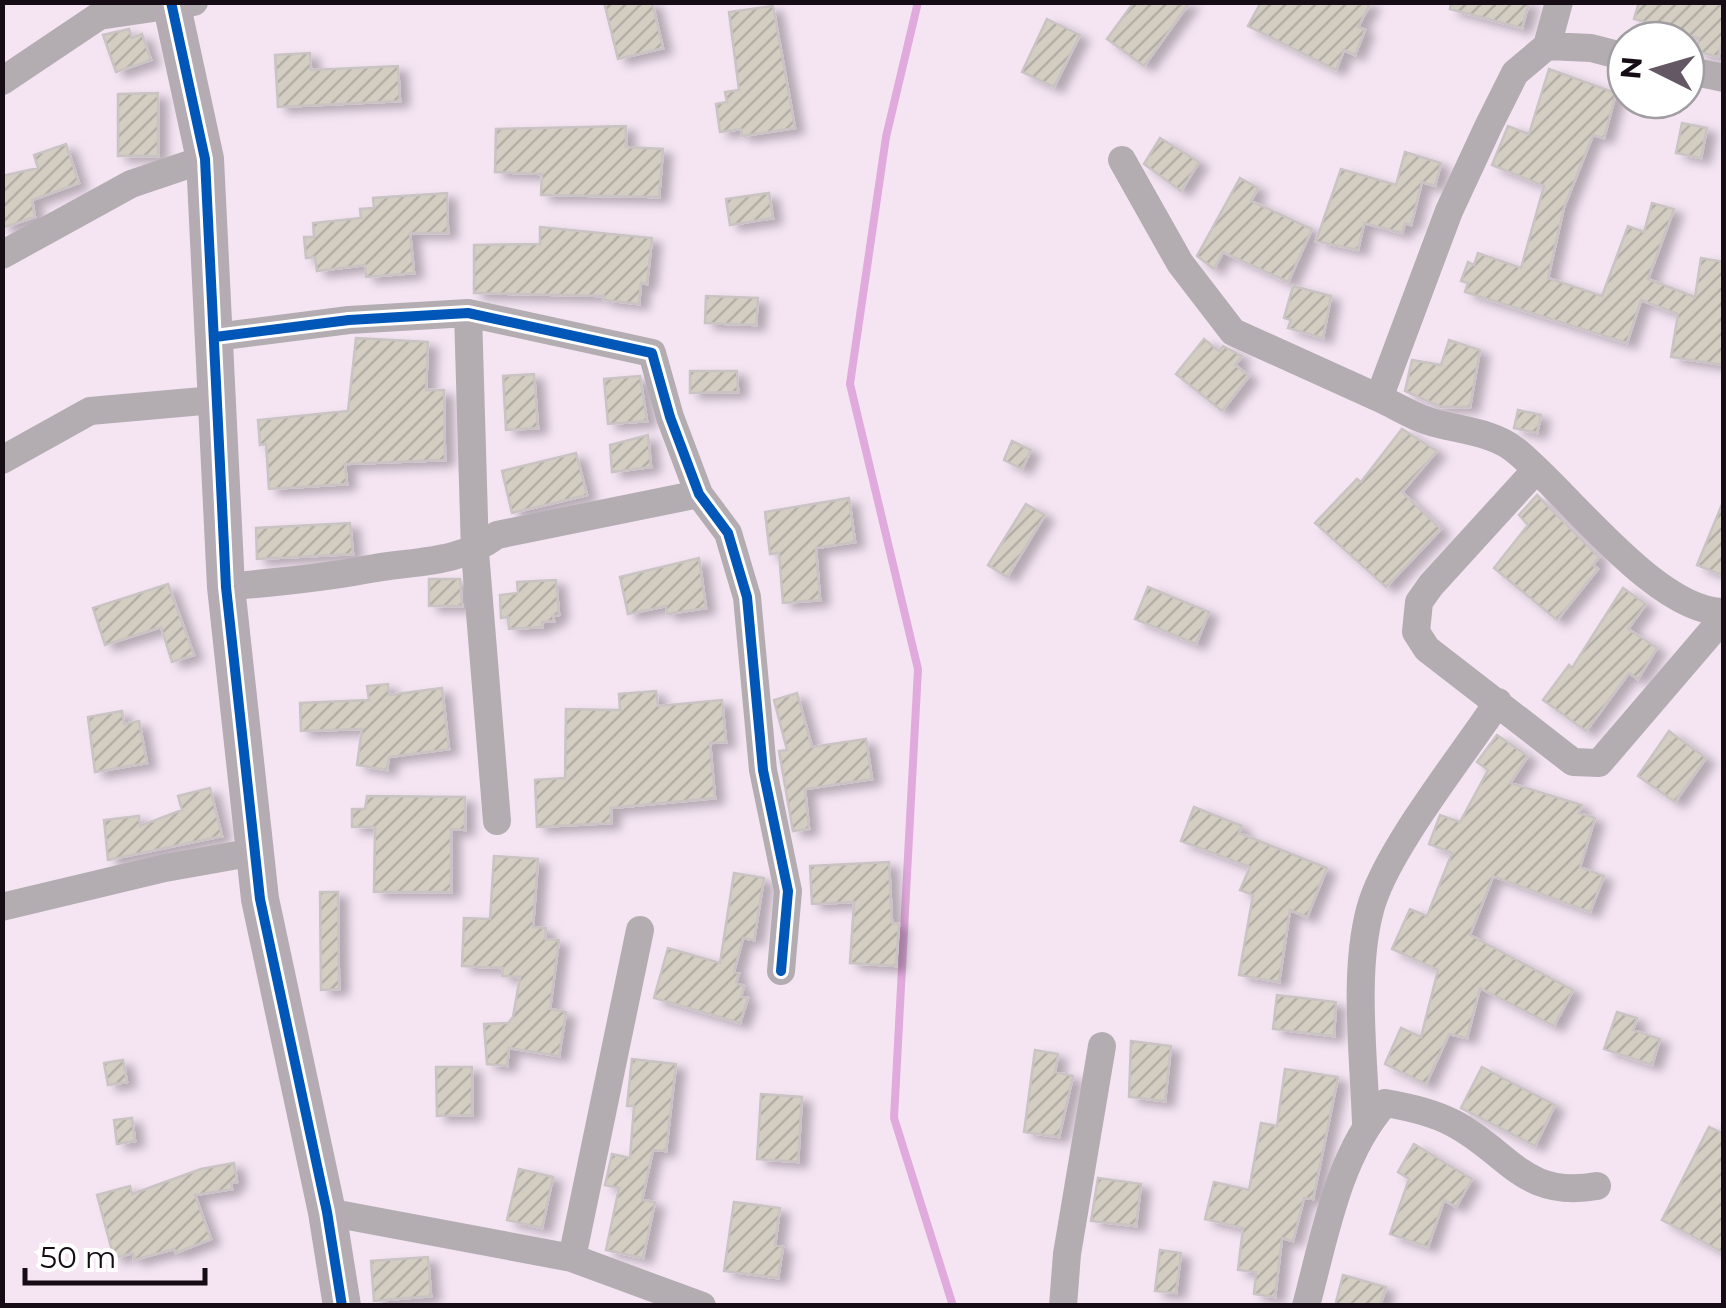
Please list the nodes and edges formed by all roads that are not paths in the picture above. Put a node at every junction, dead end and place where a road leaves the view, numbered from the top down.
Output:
1 (1559, 2) edge
2 (179, 4) edge
3 (1547, 46) junction
4 (1606, 52) edge
5 (2, 81) edge
6 (204, 159) junction
7 (1122, 160) dead end
8 (2, 254) edge
9 (468, 313) junction
10 (216, 337) junction
11 (1379, 398) junction
12 (214, 400) junction
13 (2, 460) edge
14 (1535, 471) junction
15 (699, 494) junction
16 (475, 552) junction
17 (226, 586) junction
18 (1724, 614) edge
19 (1498, 702) junction
20 (497, 821) dead end
21 (254, 852) junction
22 (2, 907) edge
23 (640, 930) dead end
24 (781, 971) dead end
25 (1102, 1046) dead end
26 (1366, 1124) junction
27 (1597, 1186) dead end
28 (327, 1212) junction
29 (572, 1258) junction
30 (342, 1306) edge
31 (702, 1306) edge
32 (1063, 1306) edge
33 (1306, 1306) edge

1 - 3 street
2 - 5 street
2 - 6 street
3 - 4 street
3 - 11 street
6 - 8 street
6 - 10 street
7 - 11 street
9 - 10 street
9 - 15 street
9 - 16 street
10 - 12 street
11 - 14 street
12 - 13 street
12 - 17 street
14 - 18 street
14 - 19 street
15 - 16 street
15 - 24 street
16 - 17 street
16 - 20 street
17 - 21 street
18 - 19 street
19 - 26 street
21 - 22 street
21 - 28 street
23 - 29 street
25 - 32 street
26 - 27 street
26 - 33 street
28 - 29 street
28 - 30 street
29 - 31 street

